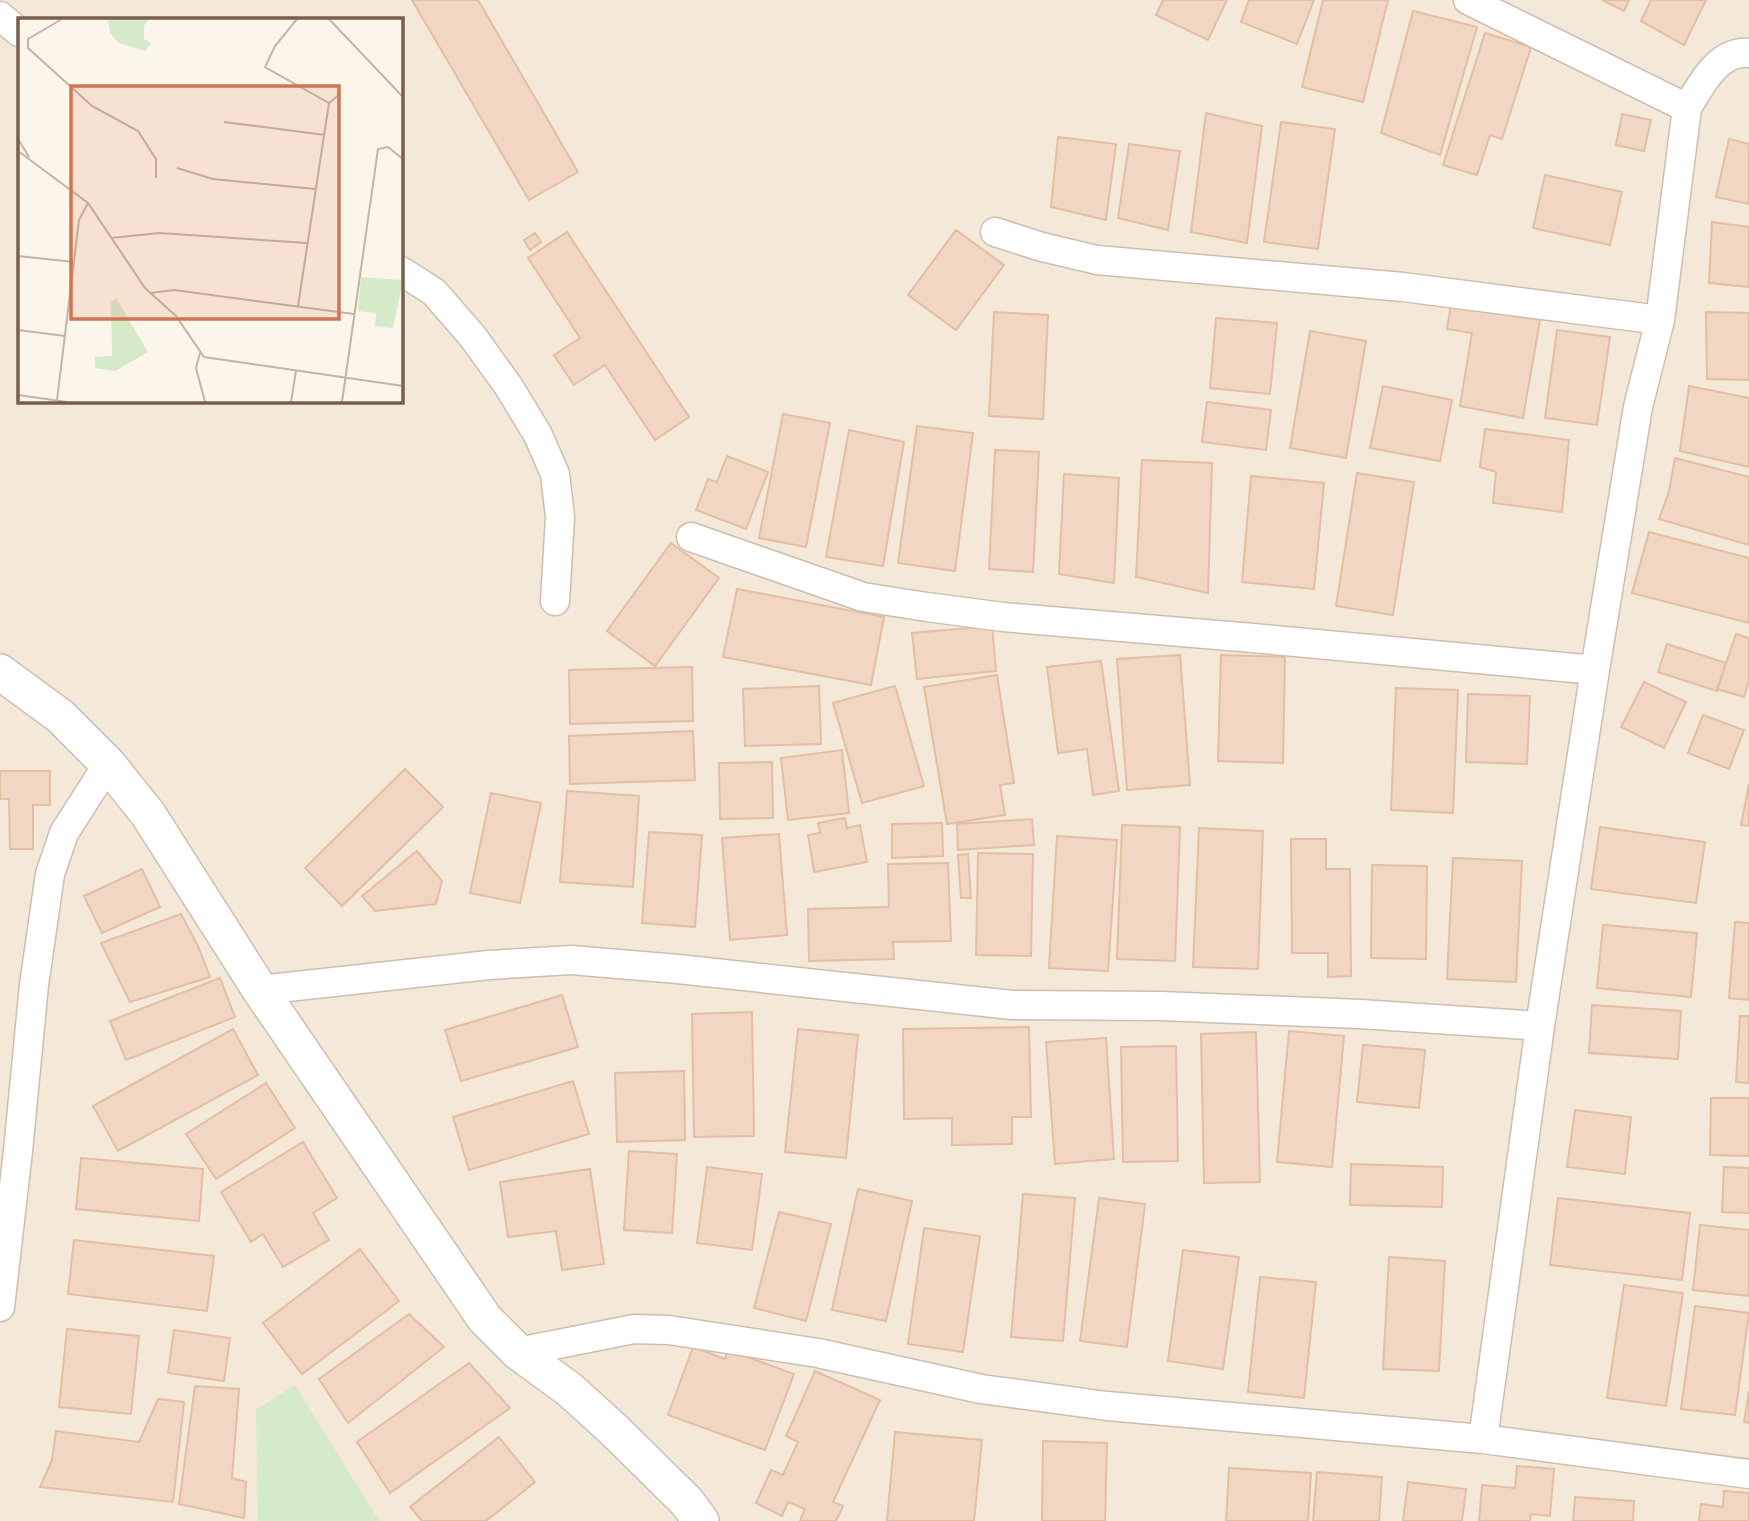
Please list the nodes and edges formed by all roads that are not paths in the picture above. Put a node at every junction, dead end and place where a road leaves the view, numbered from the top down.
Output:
1 (1468, 0) edge
2 (0, 16) edge
3 (18, 31) edge
4 (1749, 53) edge
5 (1687, 107) junction
6 (995, 232) dead end
7 (402, 272) edge
8 (1660, 320) junction
9 (691, 537) dead end
10 (555, 601) dead end
11 (1595, 670) junction
12 (0, 672) edge
13 (108, 764) junction
14 (260, 990) junction
15 (1540, 1026) junction
16 (9, 1150) edge
17 (0, 1307) edge
18 (518, 1352) junction
19 (1483, 1439) junction
20 (1749, 1474) edge
21 (701, 1521) edge

1 - 5 street
2 - 3 street
4 - 5 street
5 - 8 street
6 - 8 street
7 - 10 street
8 - 11 street
9 - 11 street
11 - 15 street
12 - 13 street
13 - 14 street
13 - 16 street
14 - 15 street
14 - 18 street
15 - 19 street
16 - 17 street
18 - 19 street
18 - 21 street
19 - 20 street

